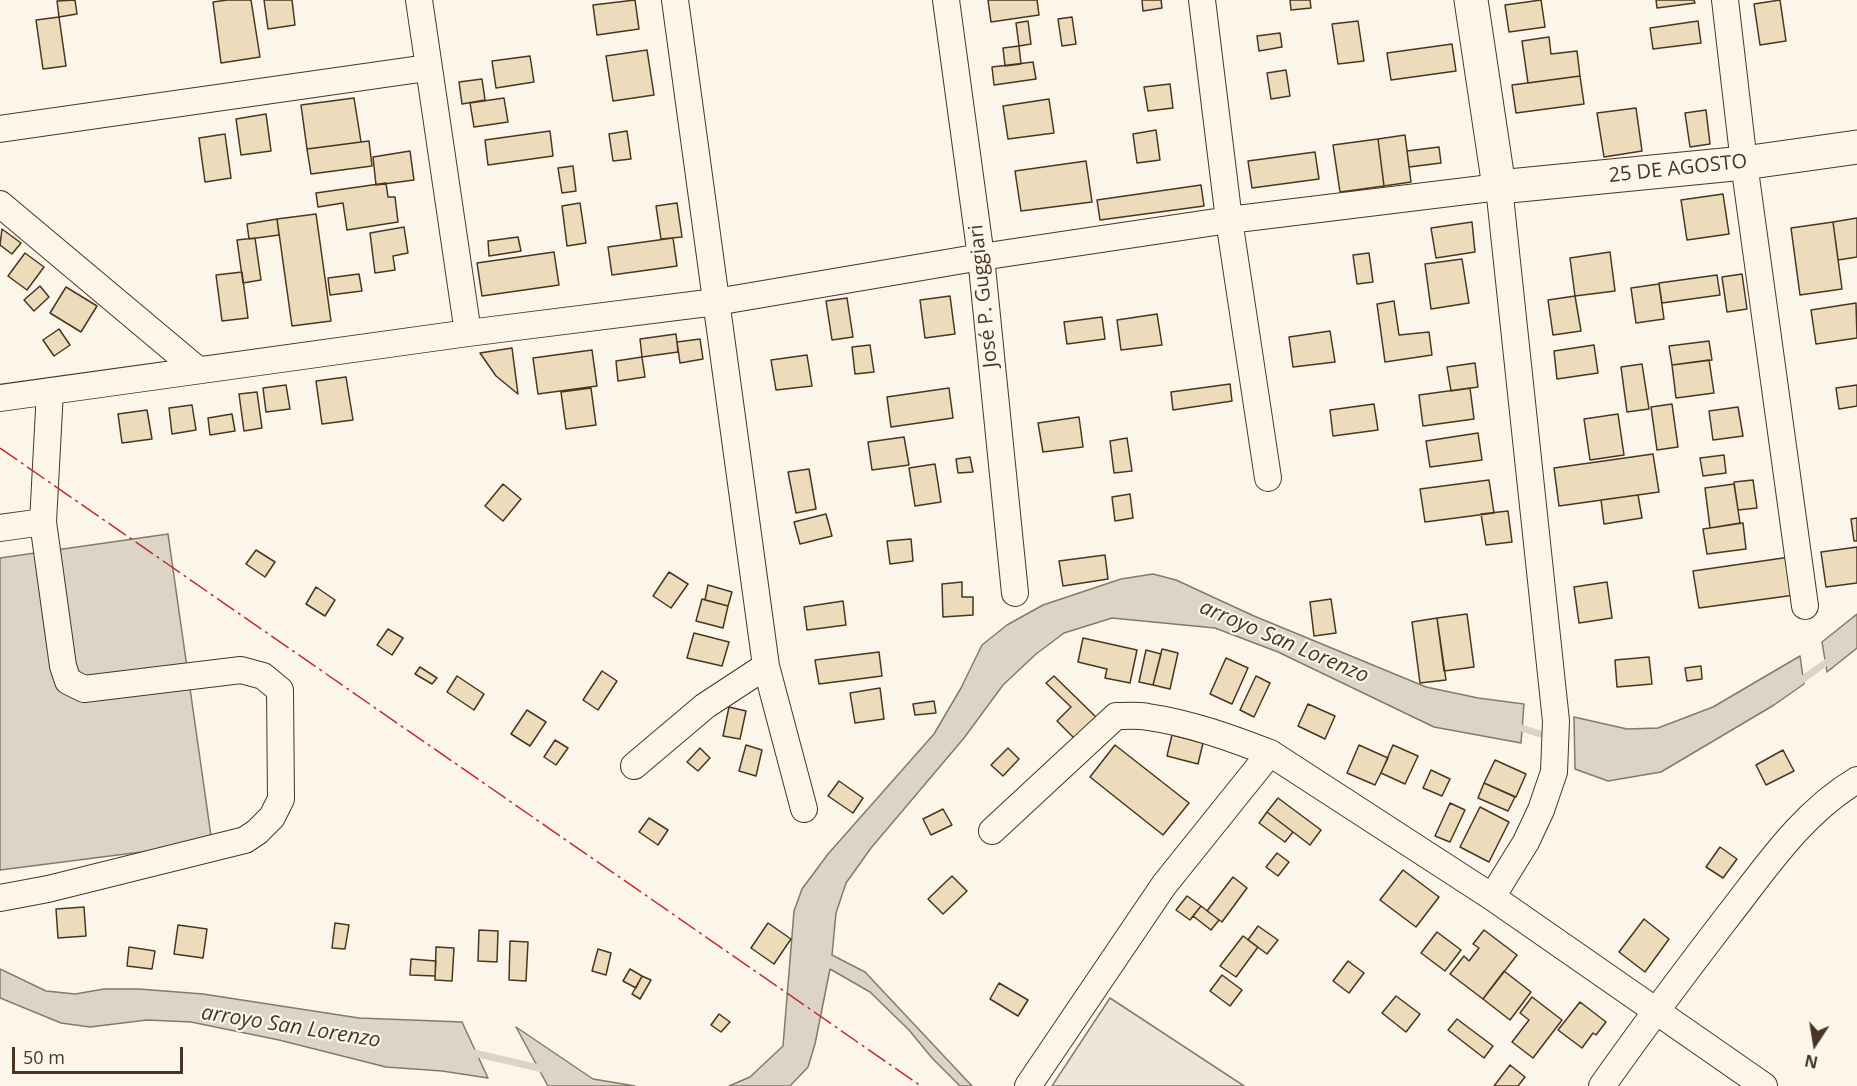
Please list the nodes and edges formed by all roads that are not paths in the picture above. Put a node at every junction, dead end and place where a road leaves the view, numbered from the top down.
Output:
1 (418, 0) edge
2 (675, 0) edge
3 (946, 0) edge
4 (1202, 0) edge
5 (1471, 0) edge
6 (1725, 0) edge
7 (427, 68) junction
8 (0, 129) edge
9 (1857, 147) edge
10 (1744, 163) junction
11 (1499, 187) junction
12 (0, 204) edge
13 (1229, 220) junction
14 (981, 256) junction
15 (716, 302) junction
16 (468, 333) junction
17 (198, 370) junction
18 (50, 391) junction
19 (0, 398) edge
20 (1268, 478) dead end
21 (43, 522) junction
22 (0, 528) edge
23 (1015, 593) dead end
24 (1805, 606) dead end
25 (766, 666) junction
26 (1269, 753) junction
27 (634, 766) dead end
28 (1857, 780) edge
29 (804, 809) dead end
30 (992, 831) dead end
31 (1492, 897) junction
32 (0, 898) edge
33 (1656, 1010) junction
34 (1028, 1086) edge
35 (1602, 1086) edge
36 (1764, 1086) edge

1 - 7 street
2 - 15 street
3 - 14 street, José P. Guggiari
4 - 13 street
5 - 11 main road
6 - 10 street
7 - 8 street
7 - 16 street
9 - 10 main road, 25 DE AGOSTO
10 - 11 main road, 25 DE AGOSTO
10 - 24 street
11 - 13 street
11 - 31 street
12 - 17 street
13 - 14 street
13 - 20 street
14 - 15 street
14 - 23 street, José P. Guggiari
15 - 16 street
15 - 25 street
16 - 17 street
17 - 18 street
18 - 19 street
18 - 21 street
21 - 22 street
21 - 32 street
25 - 27 street
25 - 29 street
26 - 30 street
26 - 31 street
26 - 34 street
28 - 33 street
31 - 33 street
33 - 35 street
33 - 36 street

